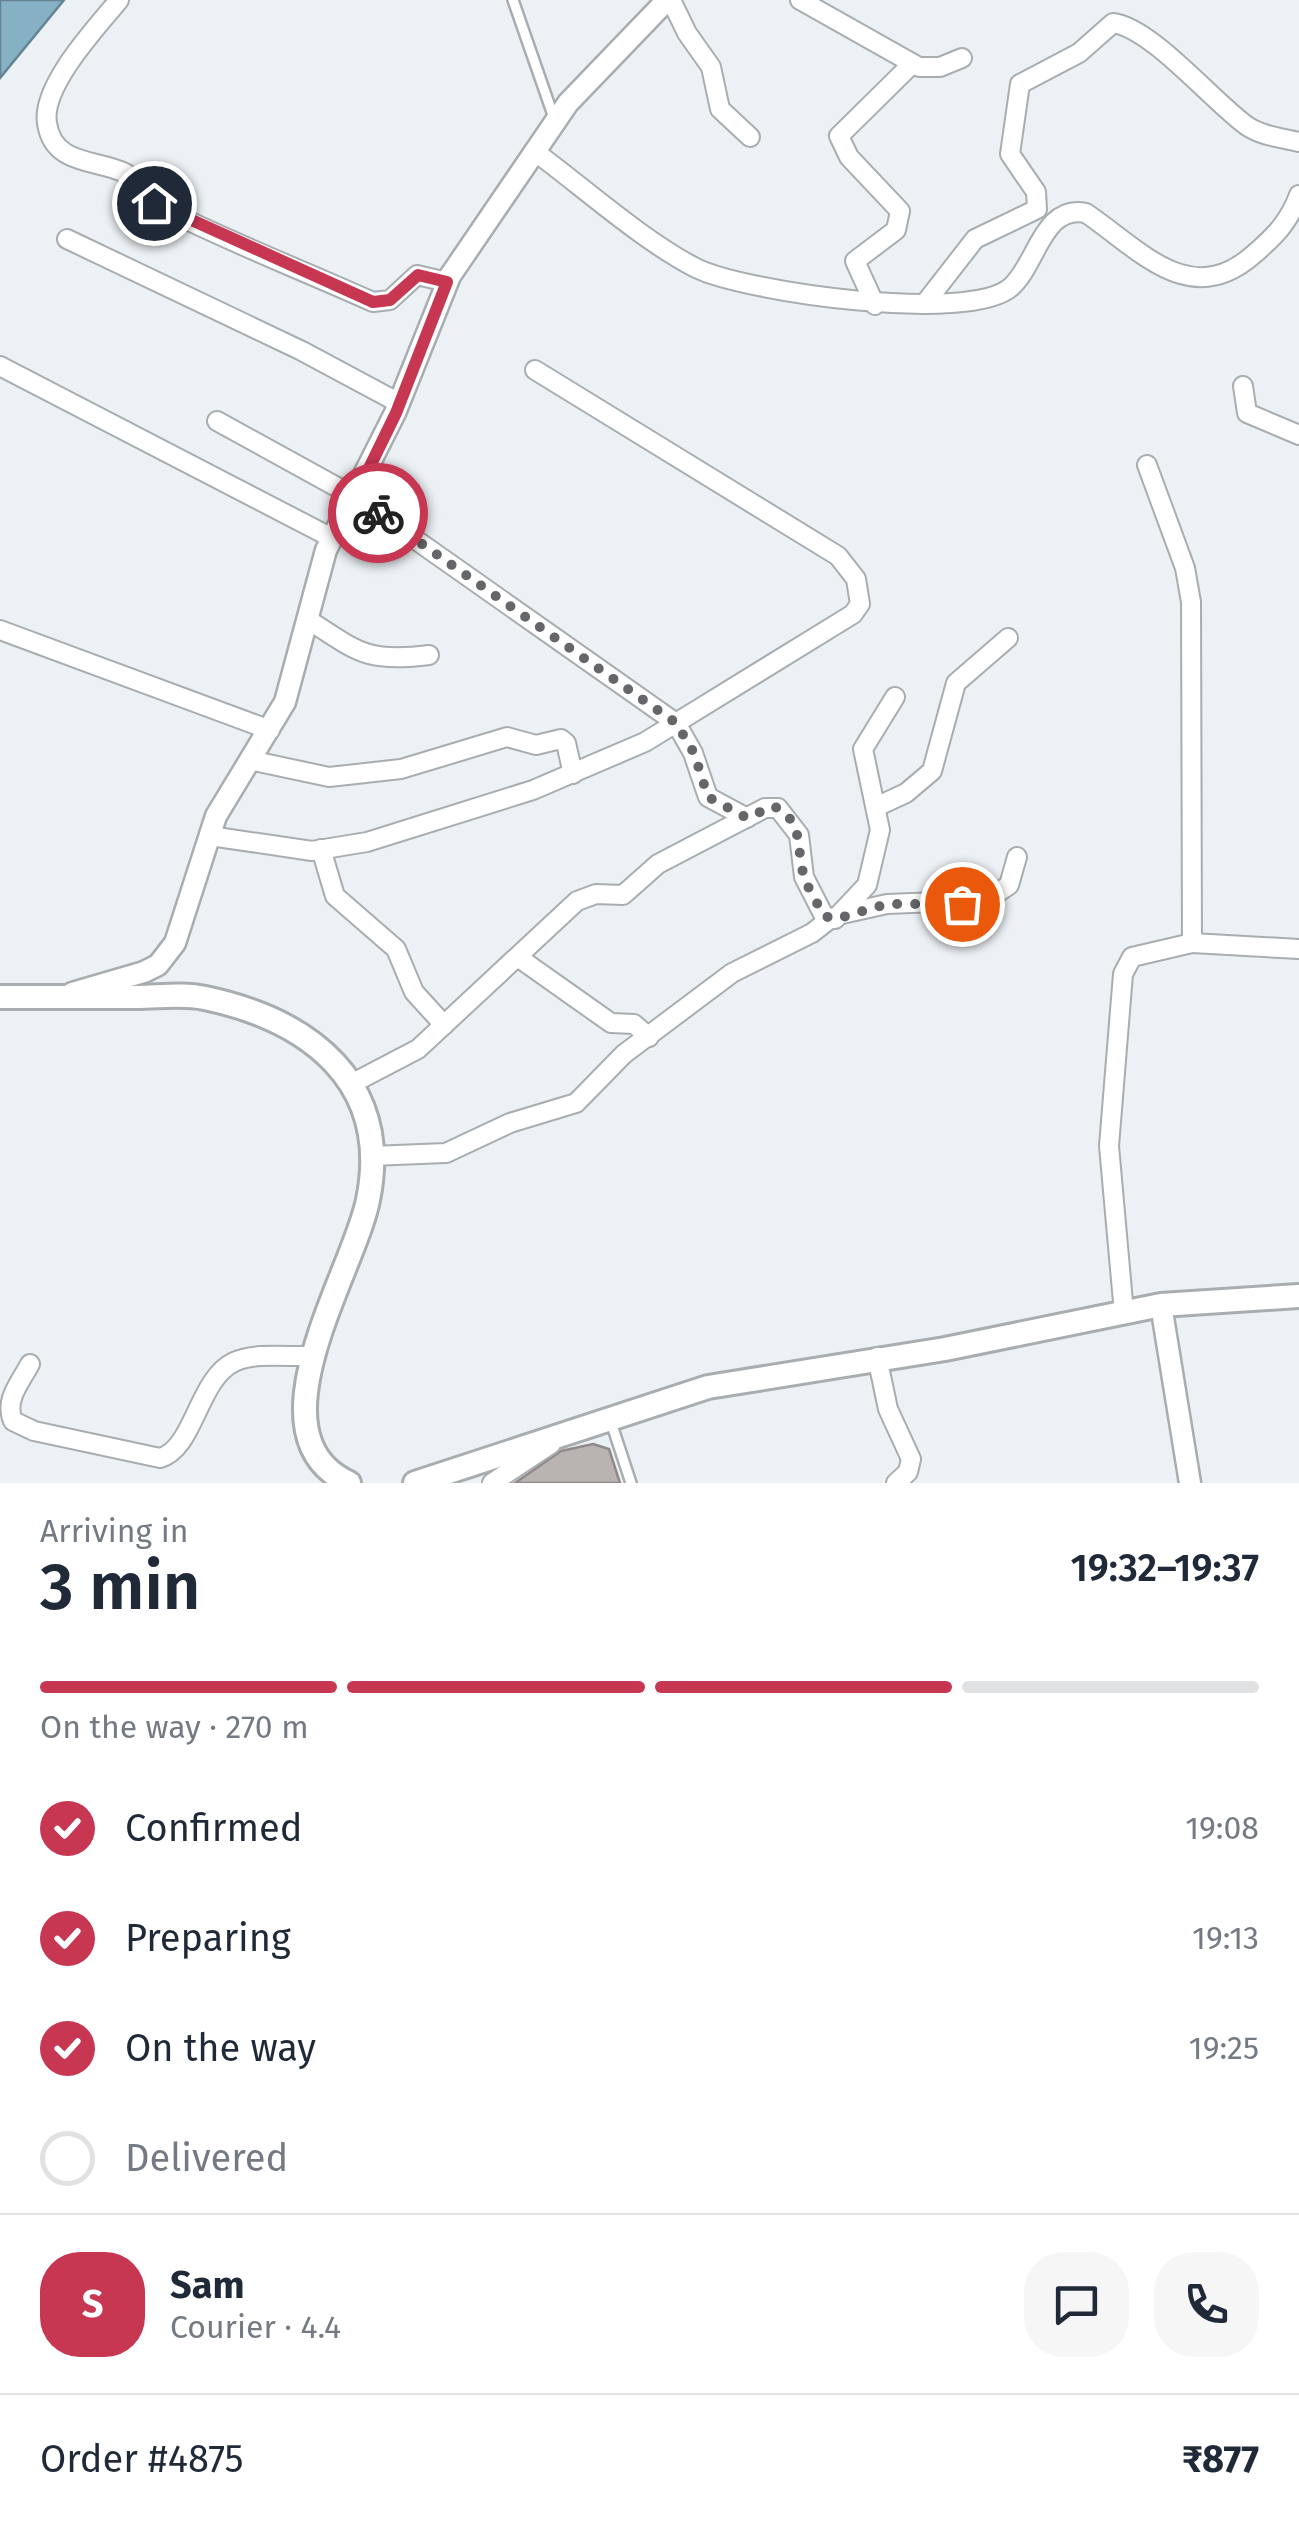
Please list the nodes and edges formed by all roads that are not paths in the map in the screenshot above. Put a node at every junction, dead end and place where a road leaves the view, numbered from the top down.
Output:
1 (118, 0) edge
2 (512, 0) edge
3 (669, 0) edge
4 (800, 0) edge
5 (962, 58) dead end
6 (912, 64) junction
7 (555, 120) junction
8 (750, 136) dead end
9 (1299, 142) edge
10 (534, 151) junction
11 (1299, 195) edge
12 (67, 239) dead end
13 (447, 282) junction
14 (926, 302) junction
15 (875, 304) junction
16 (0, 366) edge
17 (535, 370) dead end
18 (1242, 386) dead end
19 (399, 403) junction
20 (216, 421) dead end
21 (1299, 434) edge
22 (1147, 465) dead end
23 (355, 497) junction
24 (332, 538) junction
25 (307, 619) junction
26 (0, 630) edge
27 (1008, 638) dead end
28 (429, 655) dead end
29 (896, 697) dead end
30 (676, 723) junction
31 (270, 730) junction
32 (249, 760) junction
33 (573, 774) junction
34 (878, 806) junction
35 (747, 818) junction
36 (210, 836) junction
37 (321, 849) junction
38 (1017, 857) dead end
39 (835, 917) junction
40 (1192, 944) junction
41 (1299, 949) edge
42 (519, 958) junction
43 (0, 997) edge
44 (61, 997) junction
45 (444, 1025) junction
46 (649, 1037) junction
47 (351, 1084) junction
48 (371, 1156) junction
49 (1299, 1296) edge
50 (1161, 1305) junction
51 (1124, 1313) junction
52 (312, 1356) junction
53 (877, 1357) junction
54 (30, 1364) dead end
55 (609, 1417) junction
56 (568, 1433) junction
57 (349, 1483) edge
58 (415, 1483) edge
59 (492, 1483) edge
60 (631, 1483) edge
61 (896, 1483) edge
62 (1190, 1483) edge

1 - 13 street
2 - 7 lane
3 - 7 street
3 - 8 street
4 - 6 street
5 - 6 street
6 - 15 street
7 - 10 street
9 - 14 street
10 - 13 street
10 - 15 street
11 - 14 street
12 - 19 street
13 - 19 street
14 - 15 street
16 - 24 street
17 - 30 street
18 - 21 street
19 - 23 street
20 - 23 street
22 - 40 street
23 - 24 street
23 - 30 street
24 - 25 street
25 - 28 street
25 - 31 street
26 - 31 street
27 - 34 street
29 - 34 street
30 - 33 street
30 - 35 street
31 - 32 street
32 - 33 street
32 - 36 street
33 - 37 street
34 - 39 street
35 - 39 street
35 - 42 street
36 - 37 street
36 - 44 street
37 - 45 street
38 - 39 street
39 - 46 street
40 - 41 street
40 - 51 street
42 - 45 street
42 - 46 street
43 - 44 main road
44 - 47 main road
45 - 47 street
46 - 48 street
47 - 48 main road
48 - 52 main road
49 - 50 main road
50 - 51 main road
50 - 62 street
51 - 53 main road
52 - 54 street
52 - 57 main road
53 - 55 main road
53 - 61 street
55 - 56 main road
55 - 60 lane
56 - 58 main road
56 - 59 street

